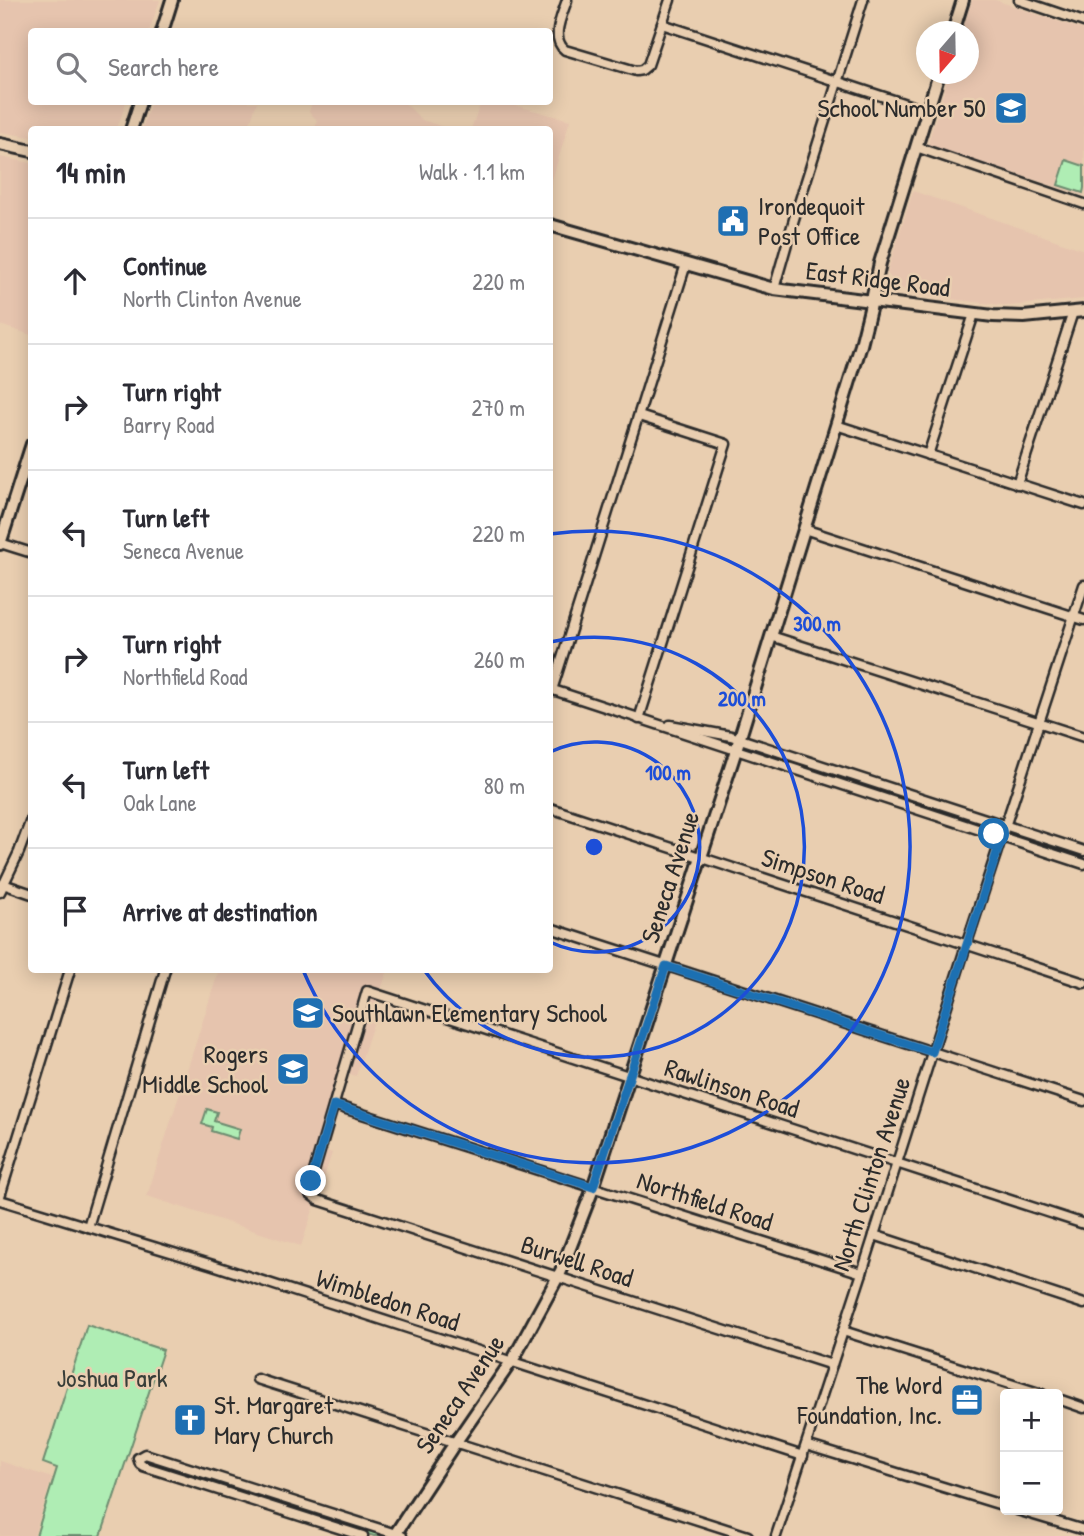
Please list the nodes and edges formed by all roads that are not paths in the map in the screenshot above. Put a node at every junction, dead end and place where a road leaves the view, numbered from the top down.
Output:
1 (172, 0) edge
2 (567, 0) edge
3 (670, 0) edge
4 (863, 0) edge
5 (963, 0) edge
6 (1019, 0) edge
7 (956, 21) edge
8 (1084, 22) edge
9 (662, 24) junction
10 (163, 28) edge
11 (837, 81) junction
12 (936, 84) edge
13 (139, 105) edge
14 (928, 111) junction
15 (132, 126) edge
16 (0, 144) edge
17 (916, 147) junction
18 (28, 150) edge
19 (1084, 204) edge
20 (553, 226) edge
21 (686, 264) junction
22 (774, 289) junction
23 (872, 301) junction
24 (1079, 312) edge
25 (974, 314) junction
26 (639, 416) junction
27 (836, 425) junction
28 (928, 455) junction
29 (28, 456) edge
30 (1017, 484) junction
31 (1084, 505) edge
32 (804, 529) junction
33 (0, 543) edge
34 (28, 553) edge
35 (1084, 585) edge
36 (1074, 616) junction
37 (1084, 620) edge
38 (771, 636) junction
39 (553, 683) edge
40 (553, 690) edge
41 (639, 719) junction
42 (1039, 723) junction
43 (1084, 737) edge
44 (737, 745) junction
45 (553, 809) edge
46 (1006, 826) junction
47 (28, 828) edge
48 (1002, 837) junction
49 (1084, 851) edge
50 (701, 857) junction
51 (1084, 864) edge
52 (2, 888) edge
53 (28, 893) edge
54 (553, 929) edge
55 (966, 945) junction
56 (666, 966) junction
57 (69, 973) edge
58 (163, 973) edge
59 (1084, 983) edge
60 (932, 1052) junction
61 (629, 1077) junction
62 (1084, 1101) edge
63 (334, 1105) junction
64 (897, 1163) junction
65 (593, 1187) junction
66 (0, 1198) edge
67 (1084, 1224) edge
68 (88, 1227) junction
69 (874, 1235) junction
70 (862, 1273) junction
71 (558, 1277) junction
72 (1084, 1304) edge
73 (843, 1331) junction
74 (512, 1362) junction
75 (832, 1365) junction
76 (257, 1379) dead end
77 (1026, 1389) edge
78 (1063, 1401) edge
79 (1084, 1408) edge
80 (455, 1443) junction
81 (806, 1445) junction
82 (803, 1456) junction
83 (1000, 1504) edge
84 (1034, 1515) edge
85 (1084, 1530) edge
86 (397, 1535) edge
87 (363, 1536) edge
88 (748, 1536) edge
89 (776, 1536) edge

1 - 10 street
2 - 9 street
3 - 9 street
4 - 11 street
5 - 7 street
6 - 8 street
9 - 11 street
11 - 14 street
11 - 22 street
12 - 14 street, Seneca Avenue
13 - 15 street
14 - 17 street, Seneca Avenue
16 - 18 street
17 - 19 street
17 - 23 street, Seneca Avenue
20 - 21 street, East Ridge Road
21 - 22 street, East Ridge Road
21 - 26 street
22 - 23 street, East Ridge Road
23 - 25 street, East Ridge Road
23 - 27 street, Seneca Avenue
24 - 25 street, East Ridge Road
24 - 30 street
25 - 28 street
26 - 39 street
26 - 41 street
27 - 28 street
27 - 32 street, Seneca Avenue
28 - 30 street
29 - 33 street
30 - 31 street
32 - 36 street
32 - 38 street, Seneca Avenue
33 - 34 street
35 - 36 street, North Clinton Avenue
36 - 37 street
36 - 42 street, North Clinton Avenue
38 - 42 street
38 - 44 street, Seneca Avenue
40 - 41 street
41 - 44 street
42 - 43 street
42 - 46 street, North Clinton Avenue
44 - 46 street
44 - 48 street
44 - 50 street, Seneca Avenue
45 - 50 street, Simpson Road
46 - 48 street, North Clinton Avenue
46 - 49 street
47 - 52 street
48 - 51 street
48 - 55 street, North Clinton Avenue
50 - 55 street, Simpson Road
50 - 56 street, Seneca Avenue
52 - 53 street
54 - 56 street
55 - 59 street, Simpson Road
55 - 60 street, North Clinton Avenue
56 - 60 street
56 - 61 street, Seneca Avenue
57 - 66 street
58 - 68 street
60 - 62 street
60 - 64 street, North Clinton Avenue
61 - 63 street, Rawlinson Road
61 - 64 street, Rawlinson Road
61 - 65 street, Seneca Avenue
63 - 65 street, Northfield Road
63 - 71 street, Burwell Road
64 - 67 street, Rawlinson Road
64 - 69 street, North Clinton Avenue
65 - 70 street, Northfield Road
65 - 71 street, Seneca Avenue
66 - 68 street, Wimbledon Road
68 - 74 street, Wimbledon Road
69 - 70 street, North Clinton Avenue
69 - 72 street
70 - 73 street, North Clinton Avenue
71 - 74 street, Seneca Avenue
71 - 75 street, Burwell Road
73 - 75 street, North Clinton Avenue
73 - 77 street
74 - 80 street, Seneca Avenue
74 - 82 street, Wimbledon Road
75 - 81 street, North Clinton Avenue
76 - 80 street
78 - 79 street
80 - 86 street, Seneca Avenue
80 - 88 street
81 - 82 street, North Clinton Avenue
81 - 83 street
82 - 89 street, North Clinton Avenue
84 - 85 street
86 - 87 street

